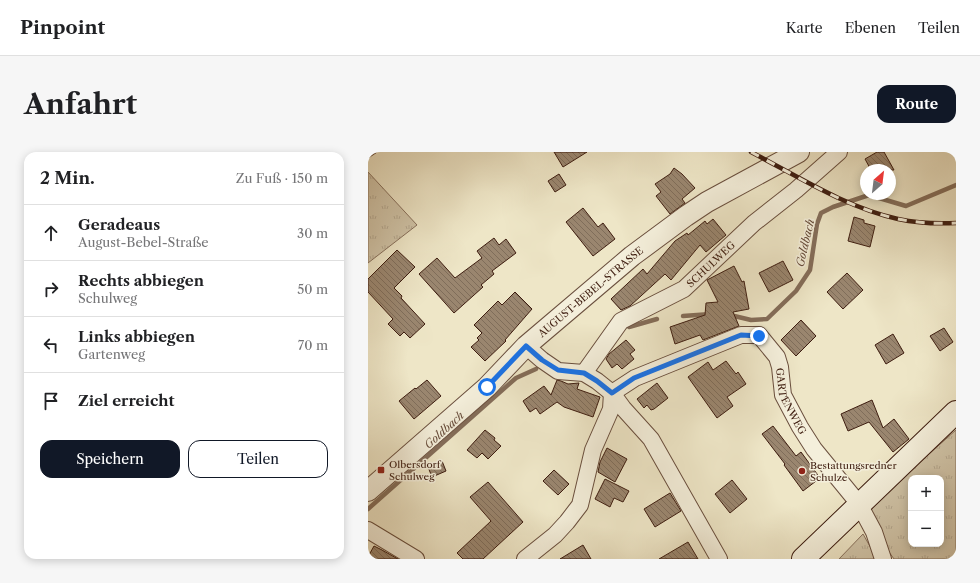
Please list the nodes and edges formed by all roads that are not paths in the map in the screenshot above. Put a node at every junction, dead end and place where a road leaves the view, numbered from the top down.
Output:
1 (799, 152) edge
2 (839, 152) edge
3 (526, 346) junction
4 (584, 373) junction
5 (612, 393) junction
6 (956, 412) edge
7 (368, 491) edge
8 (859, 504) junction
9 (368, 530) edge
10 (416, 559) edge
11 (525, 559) edge
12 (719, 559) edge
13 (803, 559) edge
14 (883, 559) edge

1 - 3 street, AUGUST-BEBEL-STRASSE
2 - 4 street, SCHULWEG
3 - 4 street
3 - 7 street, AUGUST-BEBEL-STRASSE
4 - 5 street
5 - 8 street, GARTENWEG
5 - 11 street
5 - 12 street
6 - 8 main road
8 - 13 main road
8 - 14 street, GARTENWEG
9 - 10 street

